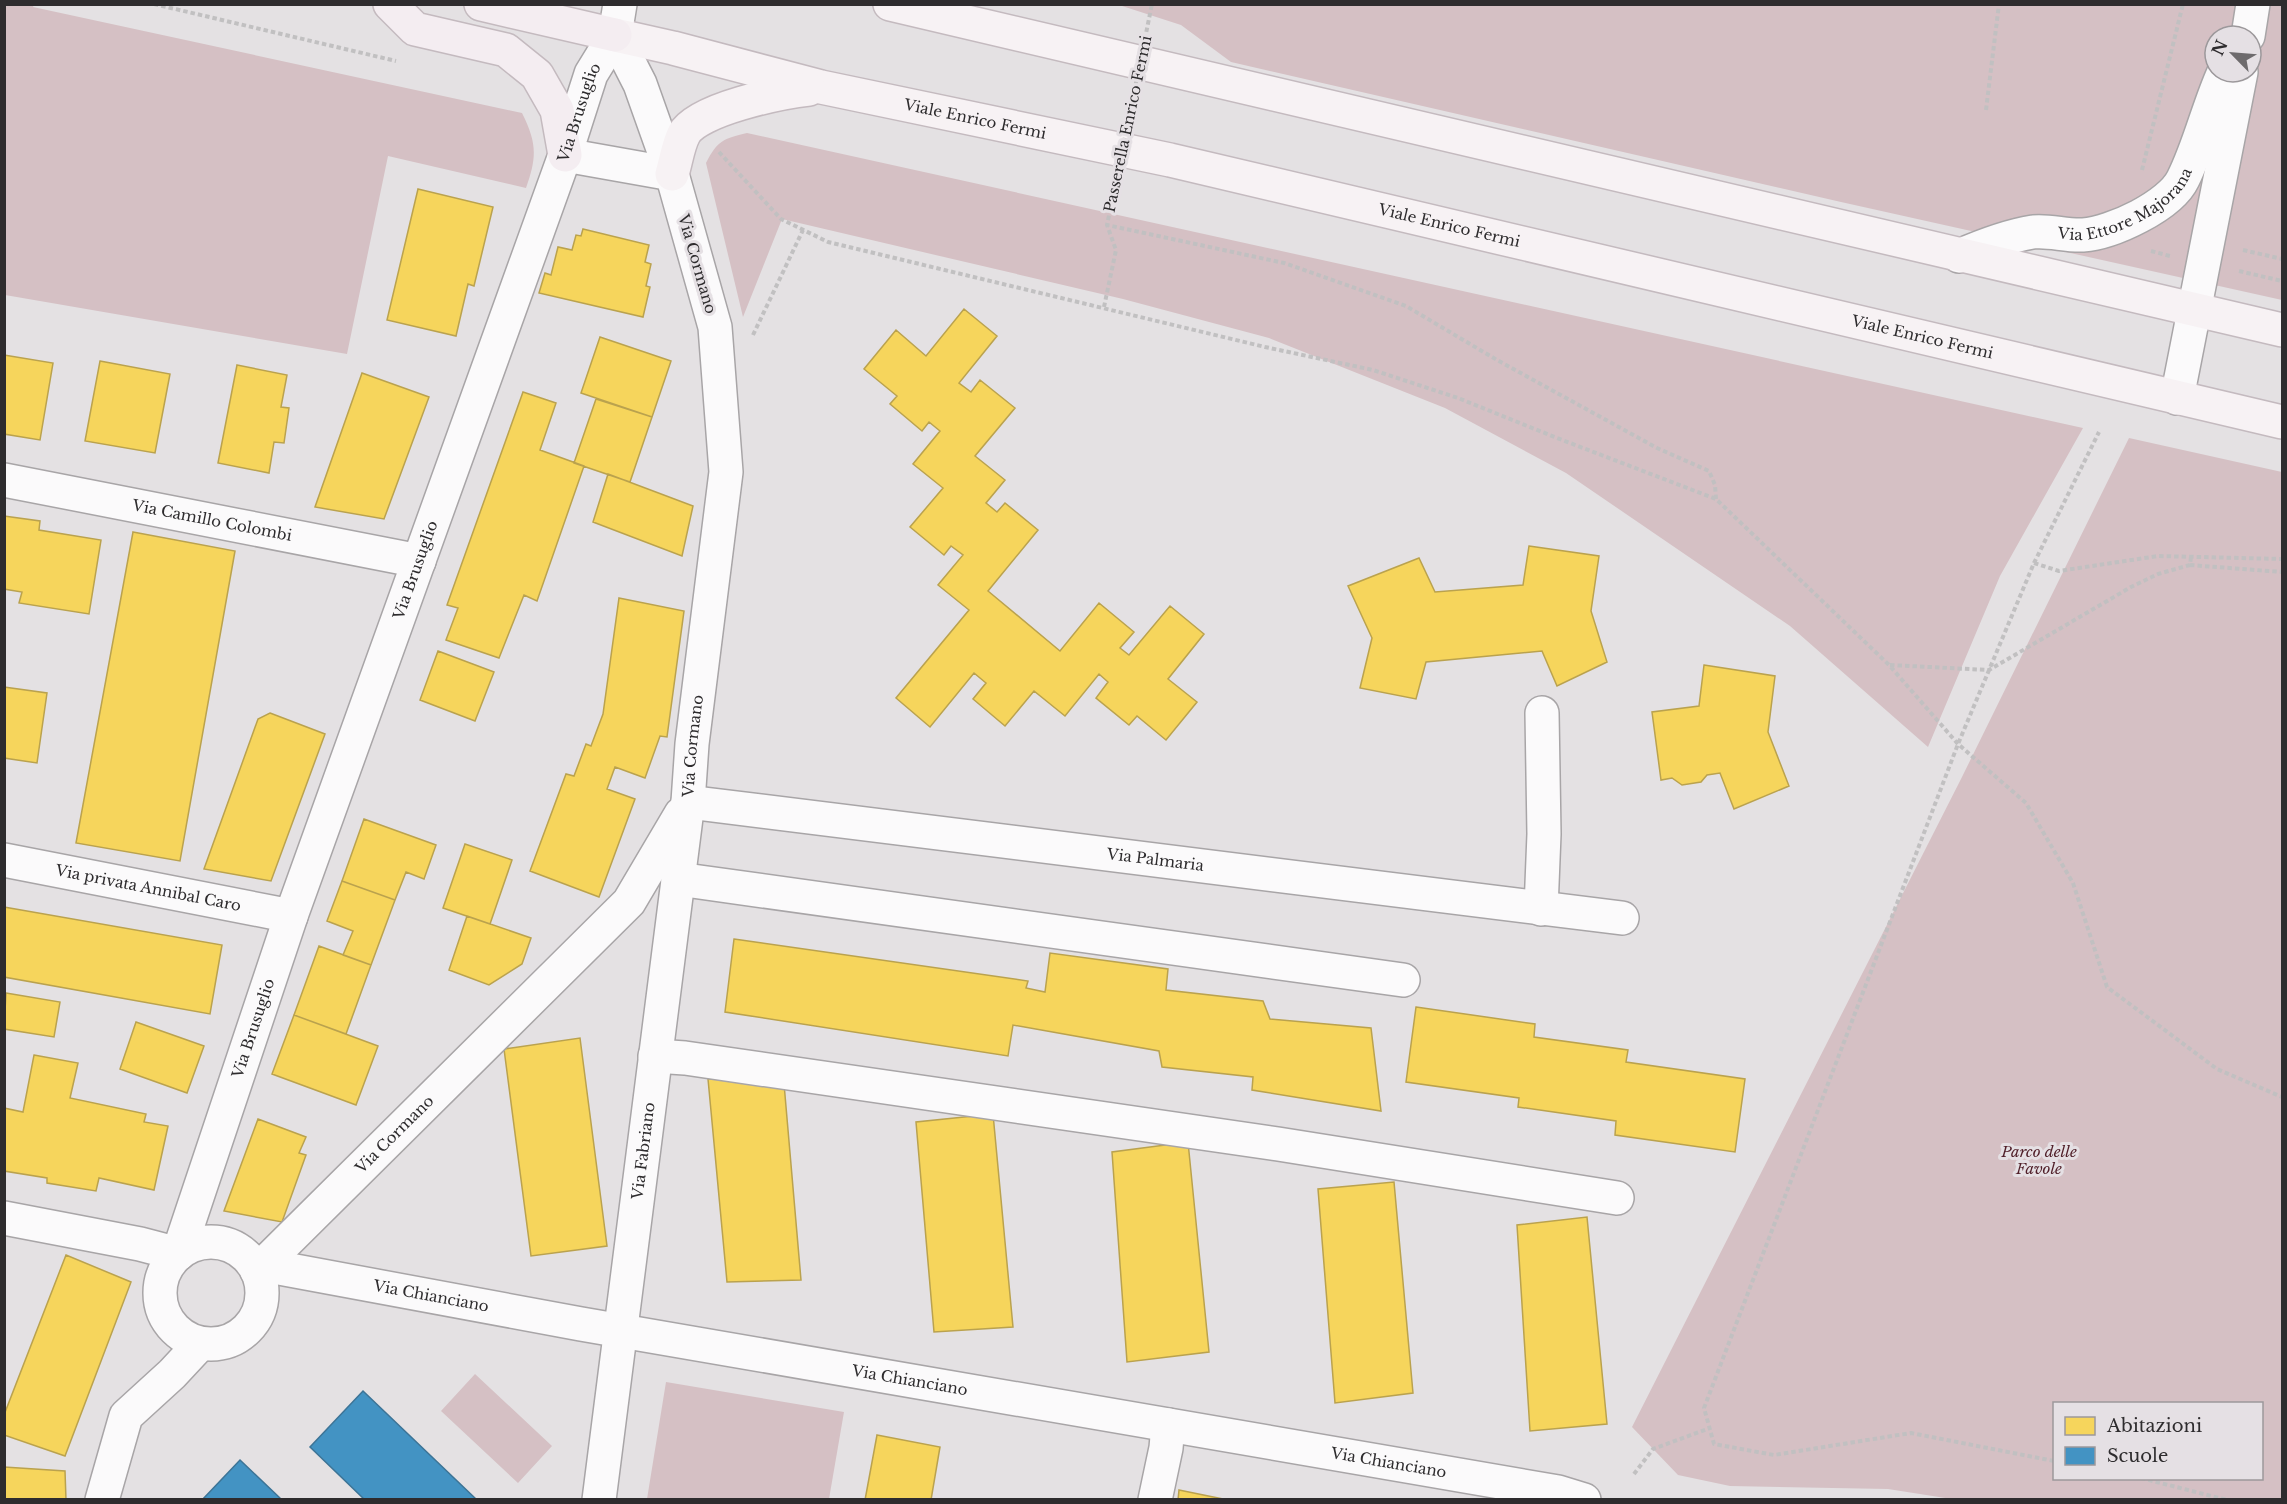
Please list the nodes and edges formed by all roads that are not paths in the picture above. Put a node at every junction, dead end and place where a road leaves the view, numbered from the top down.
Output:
1 (390, 4) edge
2 (481, 4) edge
3 (2253, 4) edge
4 (891, 5) edge
5 (617, 20) edge
6 (2250, 24) edge
7 (2219, 84) edge
8 (2239, 84) edge
9 (821, 87) junction
10 (565, 155) junction
11 (672, 174) junction
12 (1959, 256) junction
13 (2195, 310) junction
14 (2283, 330) edge
15 (2177, 398) junction
16 (2283, 422) edge
17 (4, 480) edge
18 (419, 561) junction
19 (1542, 713) dead end
20 (687, 802) junction
21 (4, 860) edge
22 (678, 879) junction
23 (1541, 909) junction
24 (291, 916) junction
25 (1622, 918) dead end
26 (1403, 980) dead end
27 (655, 1056) junction
28 (1617, 1198) dead end
29 (4, 1218) edge
30 (178, 1254) junction
31 (260, 1268) junction
32 (621, 1331) junction
33 (200, 1344) junction
34 (1168, 1425) junction
35 (1566, 1497) edge
36 (102, 1500) edge
37 (599, 1500) edge
38 (1155, 1500) edge

1 - 10 highway
2 - 5 highway, Viale Enrico Fermi
3 - 6 street
4 - 12 main road
5 - 9 main road, Viale Enrico Fermi
5 - 10 street, Via Brusuglio
5 - 11 street
7 - 12 street, Via Ettore Majorana
8 - 13 street
9 - 11 main road
9 - 15 main road, Viale Enrico Fermi
10 - 11 street
10 - 18 street, Via Brusuglio
11 - 20 street, Via Cormano
12 - 13 main road
13 - 14 main road
13 - 15 street
15 - 16 main road, Viale Enrico Fermi
17 - 18 street, Via Camillo Colombi
18 - 24 street, Via Brusuglio
19 - 23 street
20 - 22 street, Via Fabriano
20 - 23 street, Via Palmaria
20 - 31 street, Via Cormano
21 - 24 street, Via privata Annibal Caro
22 - 26 street
22 - 27 street, Via Fabriano
23 - 25 street, Via Palmaria
24 - 30 street, Via Brusuglio
27 - 28 street
27 - 32 street, Via Fabriano
29 - 30 street
30 - 31 street
30 - 33 street, Via Brusuglio
31 - 32 street, Via Chianciano
31 - 33 street
32 - 34 street, Via Chianciano
32 - 37 street, Via Fabriano
33 - 36 street
34 - 35 street, Via Chianciano
34 - 38 street

